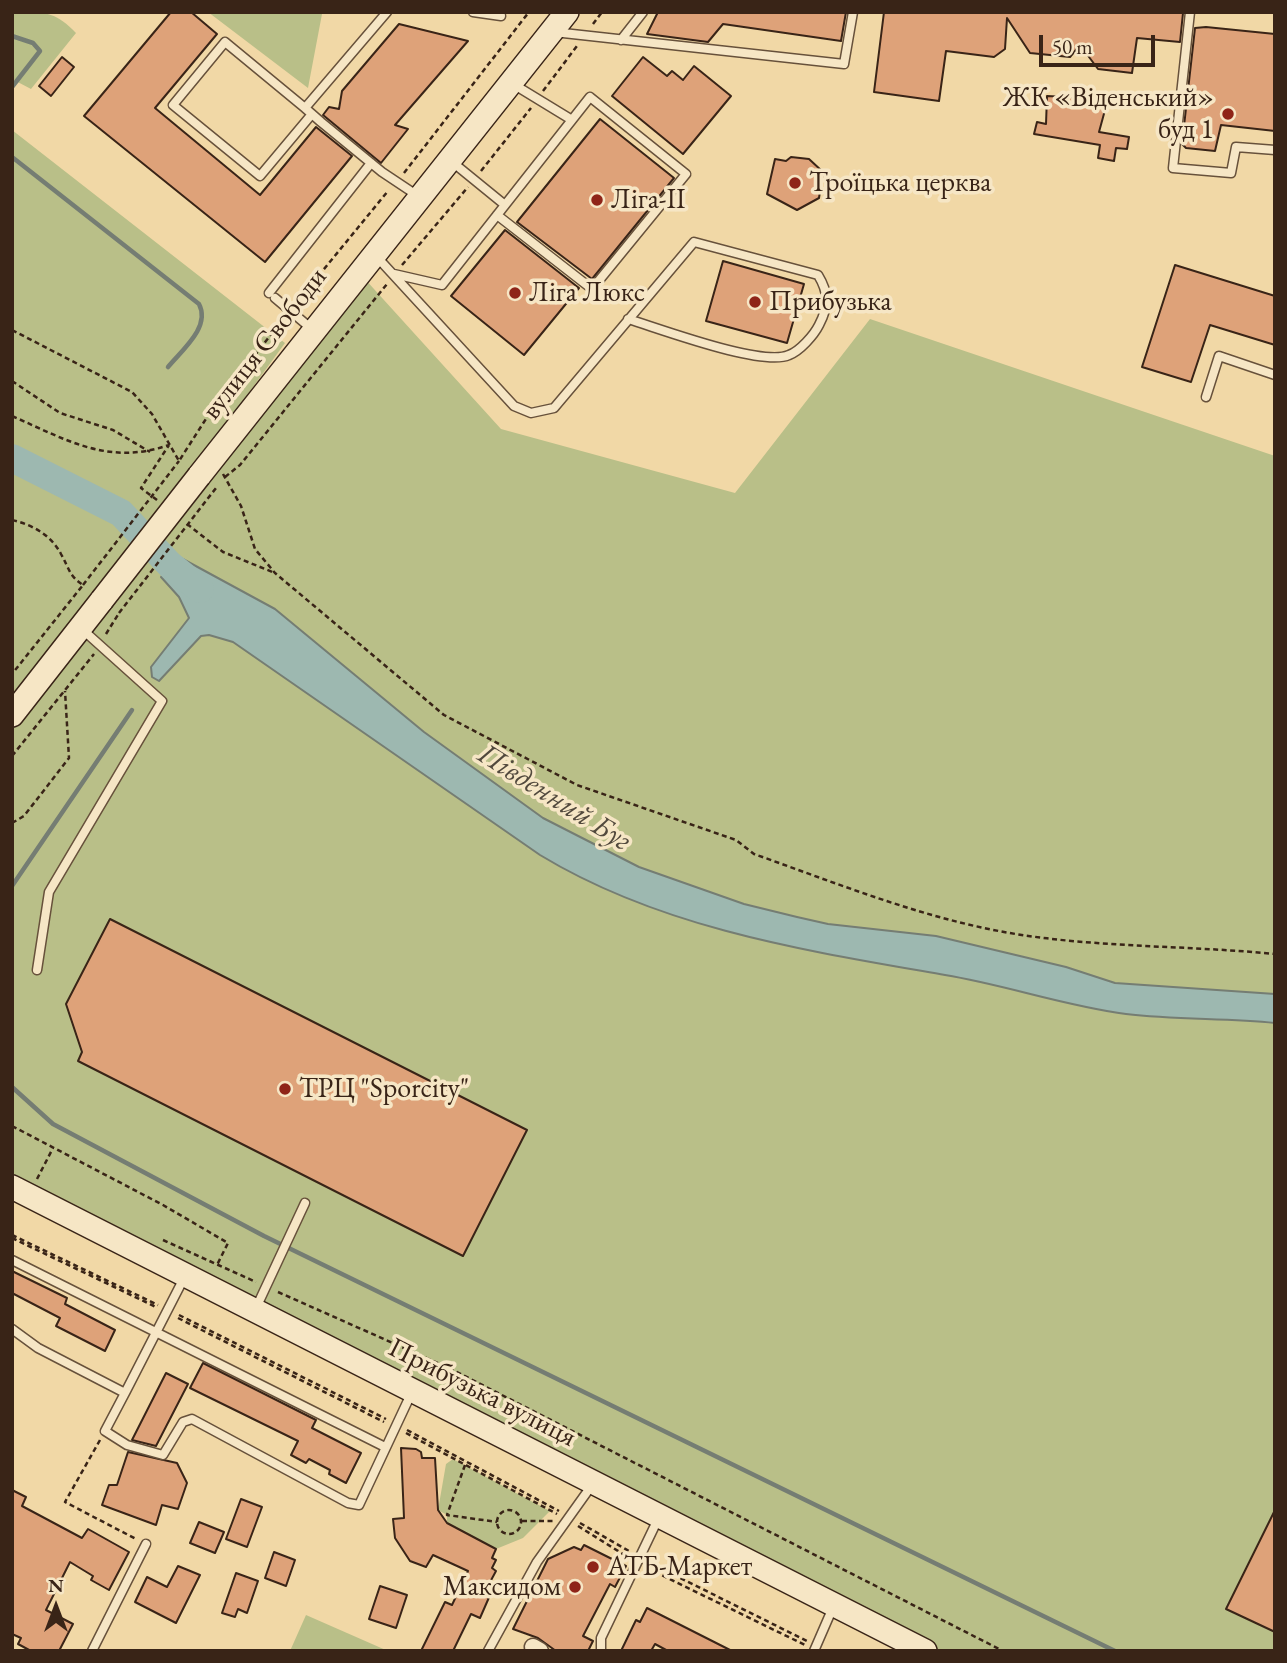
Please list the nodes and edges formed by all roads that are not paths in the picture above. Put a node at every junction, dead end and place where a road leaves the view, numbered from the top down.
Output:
1 (387, 12) edge
2 (473, 12) edge
3 (567, 12) edge
4 (643, 12) edge
5 (853, 12) edge
6 (1190, 12) edge
7 (501, 16) dead end
8 (551, 31) junction
9 (621, 40) junction
10 (510, 82) junction
11 (309, 111) junction
12 (572, 120) junction
13 (1275, 150) edge
14 (449, 159) junction
15 (371, 163) junction
16 (419, 196) junction
17 (505, 205) junction
18 (497, 215) junction
19 (374, 254) junction
20 (394, 274) junction
21 (628, 320) junction
22 (314, 330) junction
23 (1275, 375) edge
24 (1206, 397) dead end
25 (80, 628) junction
26 (12, 715) edge
27 (37, 970) dead end
28 (12, 1187) edge
29 (305, 1203) dead end
30 (12, 1260) edge
31 (185, 1275) junction
32 (255, 1311) junction
33 (12, 1329) edge
34 (156, 1331) junction
35 (412, 1391) junction
36 (125, 1394) junction
37 (385, 1447) junction
38 (594, 1483) junction
39 (660, 1516) junction
40 (146, 1544) road end
41 (834, 1605) junction
42 (815, 1649) edge
43 (92, 1651) edge
44 (488, 1651) edge
45 (601, 1651) edge
46 (925, 1651) edge

1 - 11 lane
2 - 7 lane
3 - 8 street, вулиця Свободи
4 - 9 lane
5 - 9 lane
6 - 13 lane
8 - 9 lane
8 - 10 street, вулиця Свободи
10 - 12 lane
10 - 14 street, вулиця Свободи
11 - 11 lane
11 - 15 lane
12 - 17 lane
12 - 18 lane
14 - 16 street, вулиця Свободи
14 - 17 lane
15 - 16 lane
15 - 22 lane
16 - 19 street, вулиця Свободи
17 - 18 lane
18 - 20 lane
19 - 20 lane
19 - 22 street, вулиця Свободи
20 - 21 lane
21 - 21 lane
22 - 25 street, вулиця Свободи, bridge
23 - 24 lane
25 - 26 street, вулиця Свободи
25 - 27 lane
28 - 31 street, Прибузька вулиця
29 - 32 lane
30 - 34 lane
31 - 32 street, Прибузька вулиця
31 - 34 lane
32 - 35 street, Прибузька вулиця
33 - 36 lane
34 - 36 lane
34 - 37 lane
35 - 37 lane
35 - 38 street, Прибузька вулиця
36 - 37 lane
38 - 39 street, Прибузька вулиця
38 - 44 lane
39 - 41 street, Прибузька вулиця
39 - 45 lane
40 - 43 lane
41 - 42 lane
41 - 46 street, Прибузька вулиця

